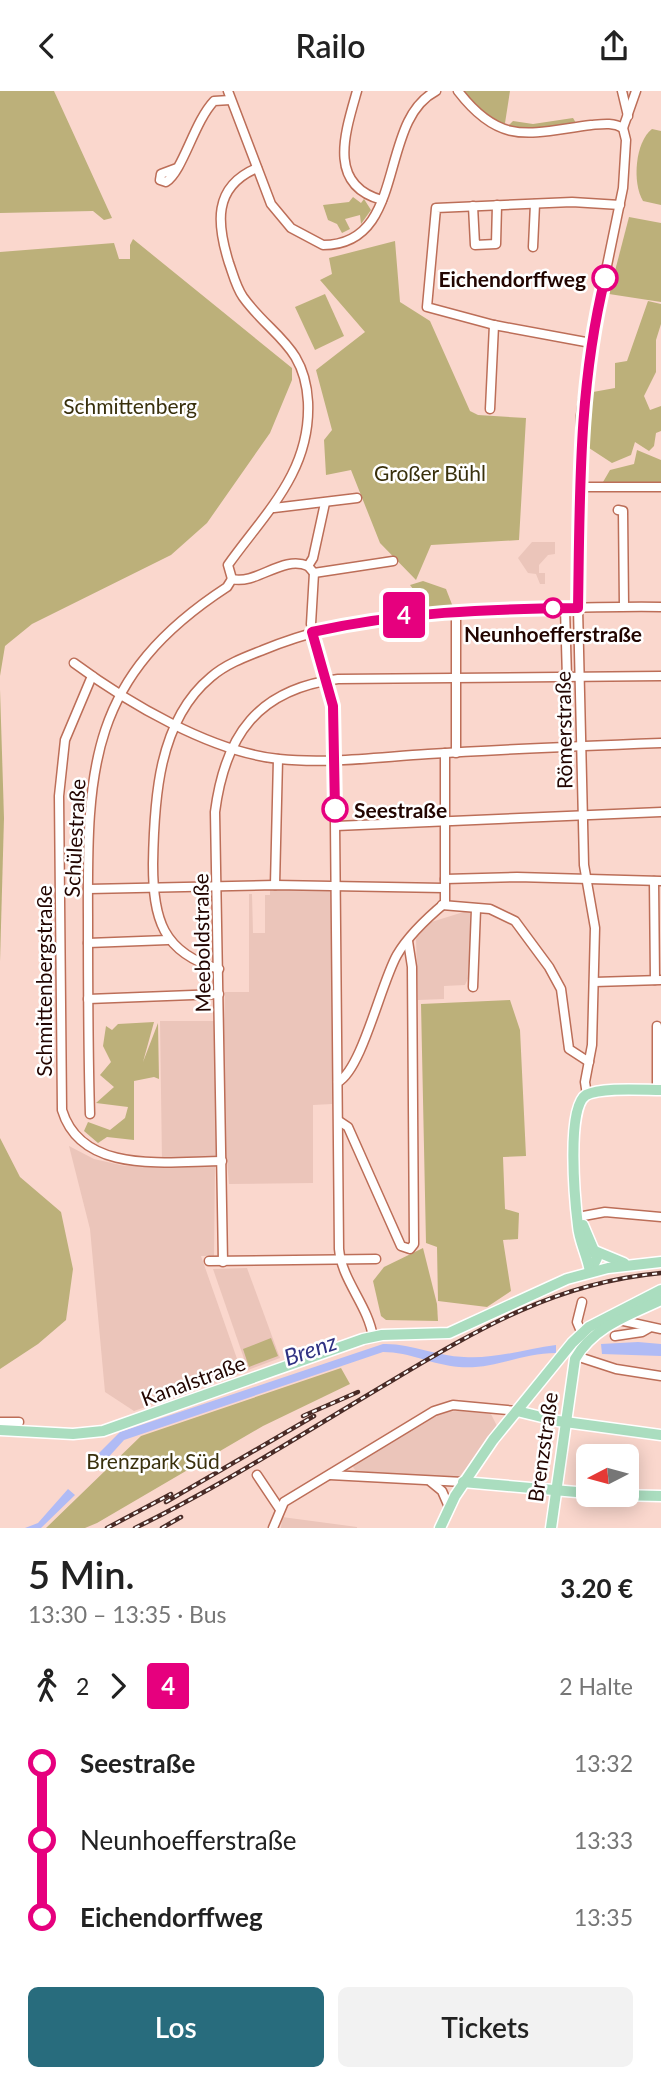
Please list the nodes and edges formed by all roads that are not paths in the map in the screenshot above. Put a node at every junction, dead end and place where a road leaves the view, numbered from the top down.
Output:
1 (357, 91) edge
2 (436, 91) edge
3 (458, 91) edge
4 (622, 91) edge
5 (636, 91) edge
6 (229, 95) edge
7 (628, 116) junction
8 (623, 128) junction
9 (177, 168) dead end
10 (257, 168) junction
11 (382, 200) junction
12 (535, 204) junction
13 (497, 205) junction
14 (620, 205) junction
15 (473, 206) junction
16 (533, 247) dead end
17 (494, 325) junction
18 (591, 343) junction
19 (489, 409) dead end
20 (579, 487) junction
21 (661, 487) edge
22 (357, 498) dead end
23 (325, 503) junction
24 (274, 508) junction
25 (618, 510) dead end
26 (393, 561) dead end
27 (311, 569) junction
28 (232, 579) junction
29 (624, 606) junction
30 (661, 607) edge
31 (565, 608) junction
32 (578, 608) junction
33 (456, 611) junction
34 (312, 632) junction
35 (74, 663) dead end
36 (661, 675) edge
37 (92, 676) junction
38 (567, 678) junction
39 (579, 678) junction
40 (326, 680) junction
41 (456, 680) junction
42 (121, 695) junction
43 (176, 724) junction
44 (661, 743) edge
45 (581, 746) junction
46 (231, 748) junction
47 (444, 753) junction
48 (456, 753) junction
49 (278, 759) junction
50 (334, 759) junction
51 (661, 812) edge
52 (583, 813) junction
53 (445, 822) junction
54 (335, 826) junction
55 (584, 878) junction
56 (658, 881) edge
57 (445, 883) junction
58 (275, 885) junction
59 (217, 886) junction
60 (335, 886) junction
61 (153, 888) junction
62 (88, 889) junction
63 (442, 905) junction
64 (476, 909) junction
65 (168, 940) junction
66 (408, 941) junction
67 (88, 943) junction
68 (219, 969) junction
69 (658, 980) edge
70 (594, 982) junction
71 (473, 987) dead end
72 (219, 994) junction
73 (88, 999) junction
74 (657, 1026) dead end
75 (589, 1062) junction
76 (338, 1082) junction
77 (659, 1090) edge
78 (587, 1095) junction
79 (90, 1114) dead end
80 (339, 1121) junction
81 (222, 1161) junction
82 (578, 1217) junction
83 (661, 1217) edge
84 (595, 1251) junction
85 (376, 1259) dead end
86 (340, 1260) junction
87 (209, 1261) dead end
88 (223, 1262) junction
89 (661, 1262) edge
90 (631, 1264) junction
91 (590, 1272) junction
92 (661, 1290) edge
93 (661, 1300) edge
94 (582, 1302) dead end
95 (642, 1306) junction
96 (567, 1318) dead end
97 (577, 1318) junction
98 (619, 1320) junction
99 (646, 1326) junction
100 (661, 1329) edge
101 (582, 1334) junction
102 (373, 1336) junction
103 (615, 1336) dead end
104 (576, 1356) junction
105 (661, 1376) edge
106 (517, 1411) junction
107 (0, 1422) edge
108 (19, 1422) dead end
109 (564, 1422) junction
110 (0, 1430) edge
111 (661, 1435) edge
112 (346, 1465) junction
113 (257, 1475) dead end
114 (330, 1475) junction
115 (353, 1478) junction
116 (431, 1482) junction
117 (463, 1482) junction
118 (555, 1491) junction
119 (576, 1492) edge
120 (639, 1495) edge
121 (661, 1496) edge
122 (449, 1507) junction
123 (279, 1508) junction
124 (273, 1528) edge
125 (440, 1528) edge
126 (551, 1528) edge

1 - 11 street
2 - 11 street
3 - 8 street
4 - 7 street
5 - 7 street, Römerstraße
6 - 9 street
6 - 10 street
7 - 8 street, Römerstraße
8 - 14 street, Römerstraße
10 - 11 street
10 - 24 street
12 - 13 street
12 - 14 street
12 - 16 street
13 - 15 street
13 - 15 street
14 - 18 street, Römerstraße
15 - 17 street
17 - 18 street
17 - 19 street
18 - 20 street, Römerstraße
20 - 21 street
20 - 32 street, Römerstraße
22 - 23 street
23 - 24 street
23 - 27 street
24 - 28 street
25 - 29 street
26 - 27 street, Schülestraße
27 - 28 street, Schülestraße
27 - 34 street
28 - 42 street, Schülestraße
29 - 30 street
29 - 32 street
31 - 32 street
31 - 33 street
31 - 38 street, Römerstraße
32 - 39 street, Römerstraße
33 - 34 street
33 - 41 street
34 - 40 street
34 - 43 street
35 - 37 street
36 - 39 street, Meeboldstraße
37 - 42 street
37 - 81 street, Schmittenbergstraße
38 - 39 street, Meeboldstraße
38 - 41 street, Meeboldstraße
39 - 45 street, Römerstraße
40 - 41 street, Meeboldstraße
40 - 46 street, Meeboldstraße
40 - 50 street
41 - 48 street
42 - 43 street
42 - 62 street, Schülestraße
43 - 46 street
43 - 61 street
44 - 45 street
45 - 48 street
45 - 52 street, Römerstraße
46 - 49 street
46 - 59 street, Meeboldstraße
47 - 48 street
47 - 50 street
47 - 53 street
49 - 50 street
49 - 58 street
50 - 54 street
51 - 52 street
52 - 53 street
52 - 55 street, Römerstraße
53 - 54 street
53 - 57 street
54 - 60 street
55 - 56 street
55 - 57 street
55 - 70 street, Römerstraße
56 - 69 street
57 - 60 street
57 - 63 street
58 - 59 street
58 - 60 street
59 - 61 street
59 - 68 street, Meeboldstraße
60 - 76 street
61 - 62 street
61 - 65 street
62 - 67 street, Schülestraße
63 - 64 street
63 - 66 street
64 - 71 street
64 - 75 street
65 - 67 street
65 - 68 street
66 - 76 street
66 - 80 street
67 - 73 street, Schülestraße
68 - 72 street, Meeboldstraße
69 - 70 street
70 - 75 street, Römerstraße
72 - 73 street
72 - 81 street, Meeboldstraße
73 - 79 street, Schülestraße
74 - 77 street
75 - 78 street, Römerstraße
76 - 80 street
77 - 78 main road
78 - 82 main road
80 - 86 street
81 - 88 street, Meeboldstraße
82 - 83 street
82 - 84 main road
82 - 91 main road
84 - 90 main road
84 - 91 main road
85 - 86 street
86 - 88 street
86 - 102 street
87 - 88 street
89 - 90 main road, Kanalstraße
90 - 91 main road, Kanalstraße
91 - 102 main road, Kanalstraße
92 - 95 main road
93 - 95 main road
94 - 97 street
95 - 98 main road
95 - 99 street
95 - 99 street
95 - 101 main road
96 - 97 street
97 - 101 street
98 - 99 street
98 - 104 main road
99 - 100 street
99 - 103 street
101 - 106 main road
102 - 110 main road, Kanalstraße
104 - 105 street
104 - 109 main road, Brenzstraße
106 - 109 main road
106 - 112 street
106 - 117 main road
107 - 108 street
109 - 111 main road
109 - 118 main road, Brenzstraße
112 - 114 street
112 - 115 street
113 - 123 street
114 - 115 street
114 - 123 street
115 - 116 street
116 - 117 street
116 - 122 street
117 - 118 main road
117 - 122 main road
118 - 119 main road
118 - 126 main road, Brenzstraße
120 - 121 main road
122 - 125 main road
123 - 124 street

